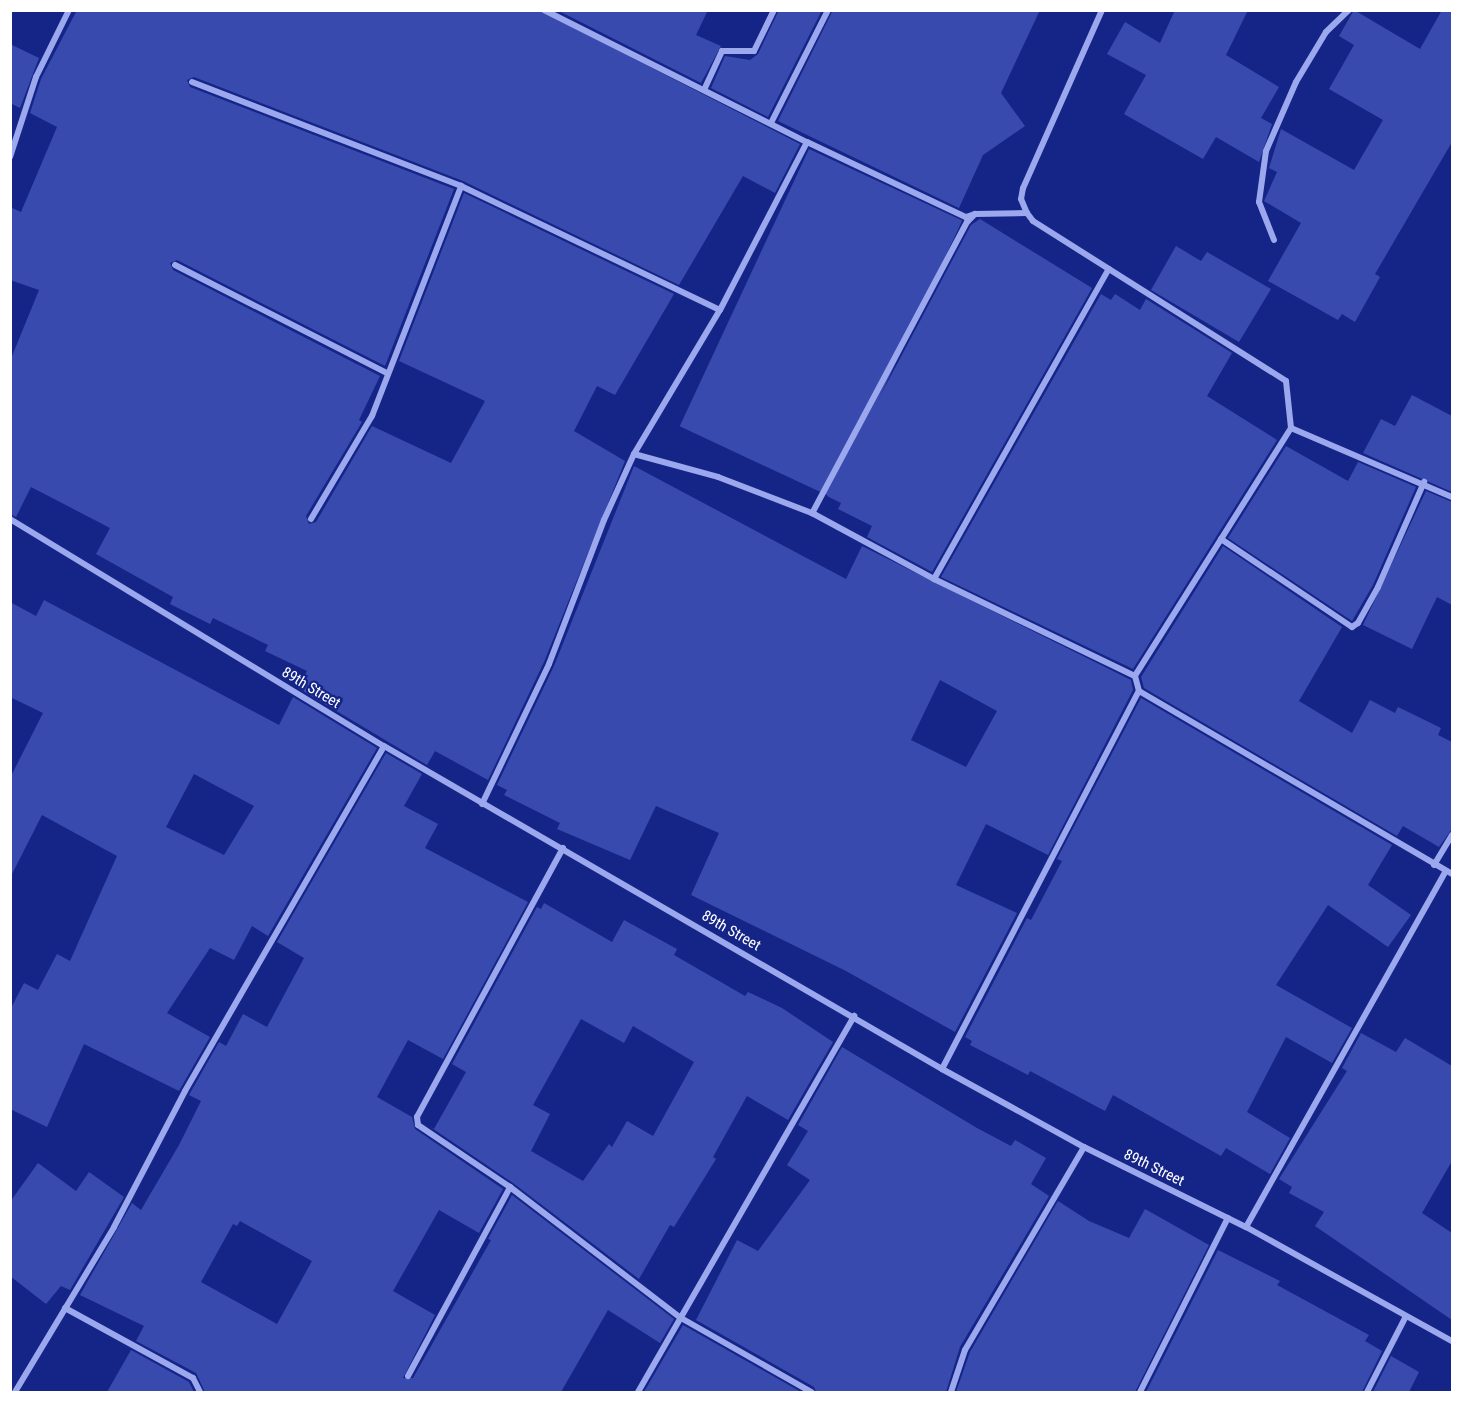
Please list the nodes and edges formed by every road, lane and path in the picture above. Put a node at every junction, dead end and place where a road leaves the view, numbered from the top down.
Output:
1 (69, 10) edge
2 (544, 10) edge
3 (774, 10) edge
4 (828, 10) edge
5 (1102, 10) edge
6 (1349, 10) edge
7 (192, 82) dead end
8 (704, 90) junction
9 (771, 123) junction
10 (807, 142) junction
11 (10, 157) edge
12 (461, 186) junction
13 (1027, 213) junction
14 (975, 214) junction
15 (1274, 240) dead end
16 (175, 265) dead end
17 (1109, 269) junction
18 (720, 310) junction
19 (387, 373) junction
20 (1291, 428) junction
21 (634, 454) junction
22 (1424, 482) junction
23 (1452, 497) edge
24 (812, 513) junction
25 (10, 519) edge
26 (311, 519) dead end
27 (1221, 539) junction
28 (934, 579) junction
29 (1135, 676) junction
30 (1139, 691) junction
31 (384, 746) junction
32 (482, 804) junction
33 (1452, 835) edge
34 (563, 848) junction
35 (1434, 865) junction
36 (1446, 871) junction
37 (1452, 874) edge
38 (854, 1016) junction
39 (942, 1069) junction
40 (1084, 1147) junction
41 (510, 1187) junction
42 (1228, 1218) junction
43 (1246, 1227) junction
44 (65, 1308) junction
45 (1406, 1316) junction
46 (681, 1318) junction
47 (1452, 1341) edge
48 (408, 1376) dead end
49 (15, 1392) edge
50 (200, 1392) edge
51 (638, 1392) edge
52 (811, 1392) edge
53 (951, 1392) edge
54 (1140, 1392) edge
55 (1367, 1392) edge

1 - 11 street
2 - 8 street
3 - 8 street
4 - 9 street
5 - 13 street
6 - 15 street
7 - 12 street
8 - 9 street
9 - 10 street
10 - 14 street
10 - 18 street
12 - 18 street
12 - 19 street
13 - 14 street
13 - 17 street
14 - 24 street
16 - 19 street
17 - 20 street
17 - 28 street
18 - 21 street
19 - 26 street
20 - 22 street
20 - 27 street
21 - 24 street
21 - 32 street
22 - 23 street
22 - 27 street
24 - 28 street
25 - 31 street, 89th Street
27 - 29 street
28 - 29 street
29 - 30 street
30 - 35 street
30 - 39 street
31 - 32 street, 89th Street
31 - 44 street
32 - 34 street, 89th Street
33 - 35 street
34 - 38 street, 89th Street
34 - 41 street
35 - 36 street
36 - 37 street
36 - 43 street
38 - 39 street, 89th Street
38 - 46 street
39 - 40 street, 89th Street
40 - 42 street, 89th Street
40 - 53 street
41 - 46 street
41 - 48 street
42 - 43 street, 89th Street
42 - 54 street
43 - 45 street, 89th Street
44 - 49 street
44 - 50 street
45 - 47 street, 89th Street
45 - 55 street
46 - 51 street
46 - 52 street

